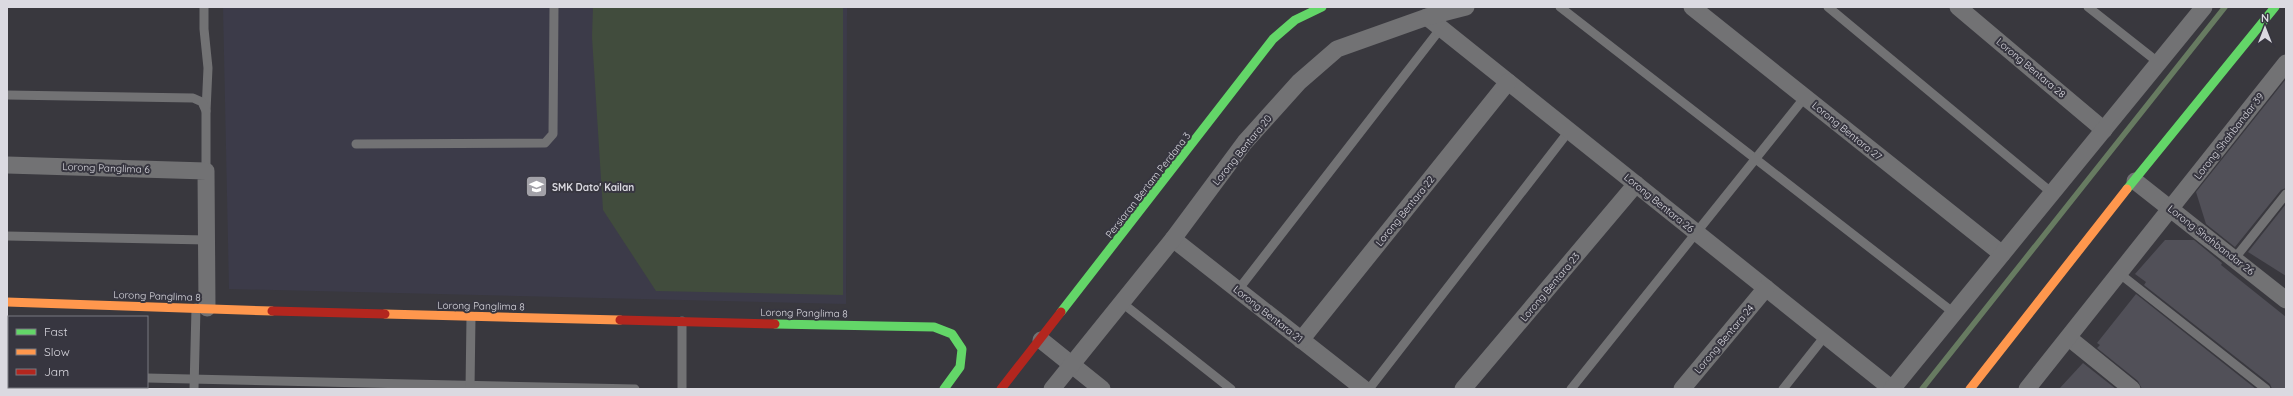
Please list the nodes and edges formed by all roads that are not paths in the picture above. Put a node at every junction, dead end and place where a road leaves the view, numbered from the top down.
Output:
1 (204, 7) edge
2 (554, 7) edge
3 (1322, 7) edge
4 (1466, 7) edge
5 (1560, 7) edge
6 (1692, 7) edge
7 (1828, 7) edge
8 (1958, 7) edge
9 (2088, 7) edge
10 (2204, 7) edge
11 (2276, 7) edge
12 (1427, 17) junction
13 (1441, 28) junction
14 (2159, 63) junction
15 (2286, 63) edge
16 (1508, 82) junction
17 (7, 95) edge
18 (1805, 97) junction
19 (206, 111) junction
20 (2104, 130) junction
21 (1569, 131) junction
22 (356, 144) dead end
23 (1755, 159) junction
24 (7, 165) edge
25 (206, 171) junction
26 (2135, 181) junction
27 (1636, 184) junction
28 (2052, 194) junction
29 (2286, 194) edge
30 (2171, 208) junction
31 (1696, 233) junction
32 (7, 236) edge
33 (1173, 239) junction
34 (206, 240) junction
35 (2002, 254) junction
36 (2235, 258) junction
37 (2120, 274) junction
38 (1766, 288) junction
39 (1238, 290) junction
40 (2286, 300) edge
41 (7, 302) edge
42 (1121, 302) junction
43 (202, 308) junction
44 (1954, 313) junction
45 (471, 317) junction
46 (682, 321) junction
47 (1825, 336) junction
48 (2069, 338) junction
49 (1041, 340) junction
50 (1301, 340) junction
51 (1072, 365) junction
52 (148, 378) edge
53 (194, 379) junction
54 (470, 387) edge
55 (194, 389) edge
56 (635, 389) edge
57 (682, 389) edge
58 (944, 389) edge
59 (1001, 389) edge
60 (1052, 389) edge
61 (1102, 389) edge
62 (1231, 389) edge
63 (1364, 389) edge
64 (1368, 389) edge
65 (1463, 389) edge
66 (1571, 389) edge
67 (1682, 389) edge
68 (1783, 389) edge
69 (1892, 389) edge
70 (1970, 389) edge
71 (2027, 389) edge
72 (2132, 389) edge
73 (2266, 389) edge

1 - 19 lane
2 - 22 lane
3 - 49 street, Persiaran Bertam Perdana 3
4 - 12 street, Lorong Bentara 20
5 - 23 lane
6 - 18 street, Lorong Bentara 27
7 - 28 lane
8 - 20 street, Lorong Bentara 28
9 - 14 lane
10 - 14 street
11 - 26 street
12 - 13 street, Lorong Bentara 26
12 - 33 street, Lorong Bentara 20
13 - 16 street, Lorong Bentara 26
13 - 39 lane
14 - 20 street
15 - 30 street, Lorong Shahbandar 39
16 - 21 street, Lorong Bentara 26
16 - 50 street, Lorong Bentara 22
17 - 19 lane
18 - 23 lane
18 - 35 street, Lorong Bentara 27
19 - 25 lane
20 - 28 street
21 - 27 street, Lorong Bentara 26
21 - 64 lane
23 - 31 lane
23 - 44 lane
24 - 25 street, Lorong Panglima 6
25 - 34 street
26 - 30 street, Lorong Shahbandar 26
26 - 70 street
27 - 31 street, Lorong Bentara 26
27 - 65 street, Lorong Bentara 23
28 - 35 street
29 - 36 lane
30 - 36 street, Lorong Shahbandar 26
30 - 37 street, Lorong Shahbandar 39
31 - 38 street, Lorong Bentara 26
31 - 66 lane
32 - 34 lane
33 - 39 street, Lorong Bentara 21
33 - 42 street, Lorong Bentara 20
34 - 43 street
35 - 44 street
36 - 40 street, Lorong Shahbandar 26
37 - 48 street, Lorong Shahbandar 39
37 - 73 lane
38 - 47 street, Lorong Bentara 26
38 - 67 street, Lorong Bentara 24
39 - 50 street, Lorong Bentara 21
41 - 43 street, Lorong Panglima 8
42 - 51 street, Lorong Bentara 20
42 - 62 lane
43 - 45 street, Lorong Panglima 8
43 - 53 lane
44 - 69 street
45 - 46 street, Lorong Panglima 8
45 - 54 lane
46 - 57 lane
46 - 58 street, Lorong Panglima 8
47 - 68 lane
47 - 69 street, Lorong Bentara 26
48 - 71 street, Lorong Shahbandar 39
48 - 72 street
49 - 51 street
49 - 59 street, Persiaran Bertam Perdana 3
50 - 63 street, Lorong Bentara 21
51 - 60 street, Lorong Bentara 20
51 - 61 street
52 - 53 lane
53 - 54 lane
53 - 55 lane
54 - 56 lane

